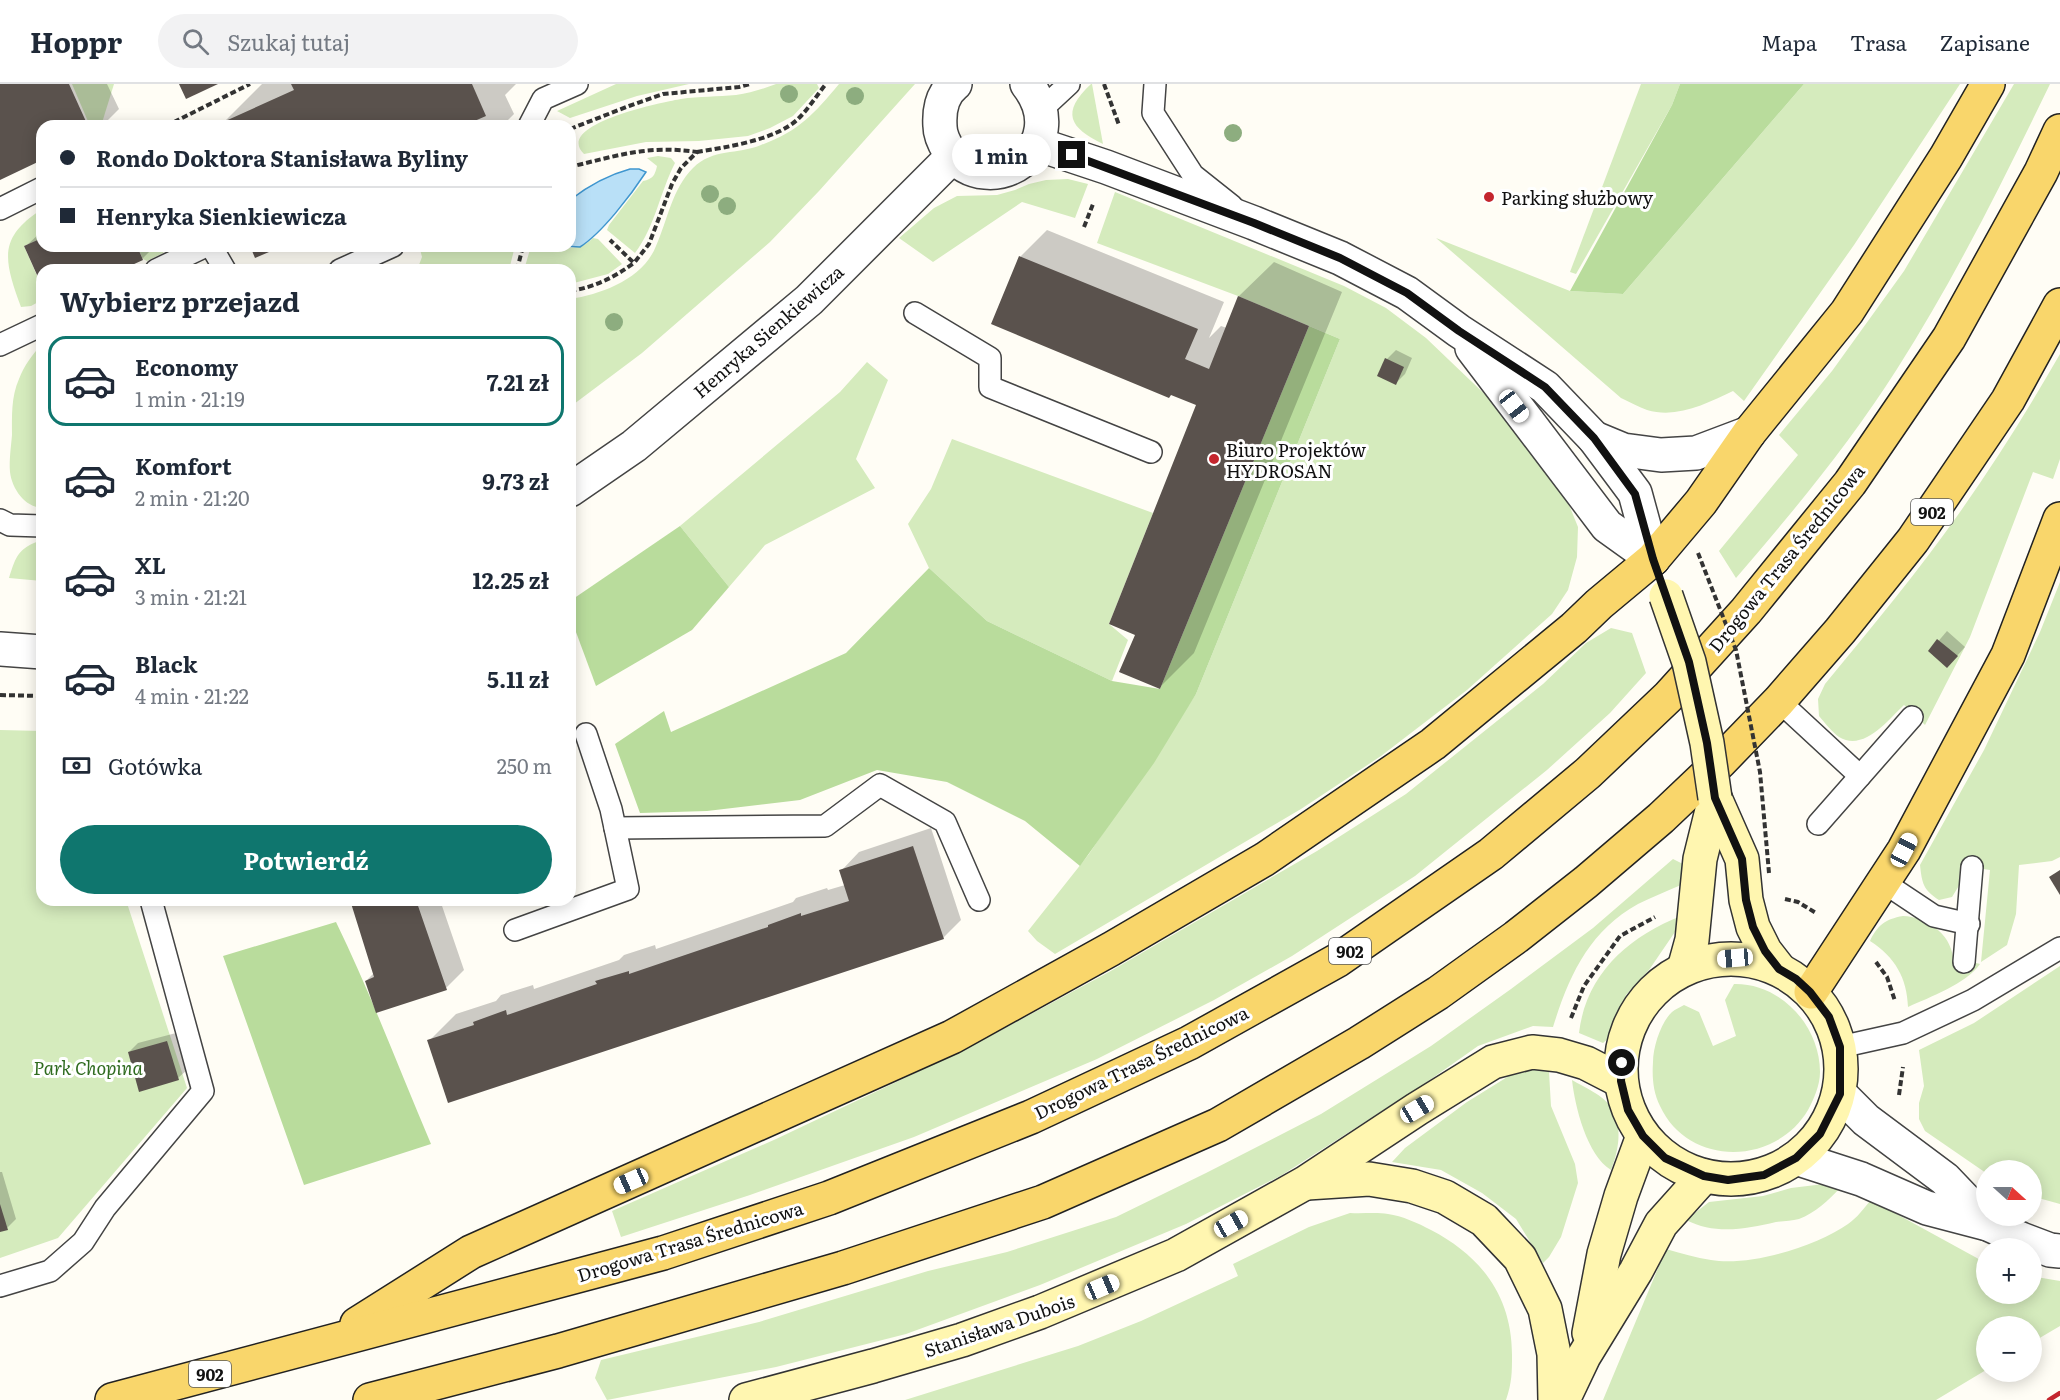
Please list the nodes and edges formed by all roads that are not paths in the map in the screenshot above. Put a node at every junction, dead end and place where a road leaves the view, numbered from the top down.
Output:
1 (577, 84) edge
2 (955, 84) edge
3 (1069, 84) edge
4 (1155, 84) edge
5 (1988, 84) edge
6 (1034, 97) edge
7 (532, 120) edge
8 (2060, 131) edge
9 (1037, 144) junction
10 (953, 156) junction
11 (36, 191) edge
12 (0, 209) edge
13 (1254, 223) junction
14 (194, 252) edge
15 (380, 252) edge
16 (168, 264) edge
17 (353, 264) edge
18 (2060, 305) edge
19 (915, 313) dead end
20 (36, 327) edge
21 (1459, 331) junction
22 (0, 345) edge
23 (1749, 433) junction
24 (1594, 438) junction
25 (1151, 452) dead end
26 (576, 486) edge
27 (2060, 519) edge
28 (0, 520) edge
29 (36, 526) edge
30 (1653, 559) junction
31 (0, 649) edge
32 (36, 652) edge
33 (1779, 701) junction
34 (1912, 717) dead end
35 (586, 734) dead end
36 (1860, 776) junction
37 (1715, 798) junction
38 (1818, 824) dead end
39 (615, 828) junction
40 (1972, 867) dead end
41 (1883, 882) junction
42 (979, 900) dead end
43 (153, 906) edge
44 (1969, 924) junction
45 (515, 930) dead end
46 (2060, 948) edge
47 (1964, 962) dead end
48 (1684, 969) junction
49 (1779, 969) junction
50 (1810, 992) junction
51 (1840, 1047) junction
52 (1621, 1081) junction
53 (1840, 1094) junction
54 (1643, 1136) junction
55 (1796, 1158) junction
56 (1704, 1176) junction
57 (1305, 1183) junction
58 (1976, 1211) edge
59 (1976, 1221) edge
60 (1992, 1226) edge
61 (2060, 1251) edge
62 (0, 1286) edge
63 (328, 1343) junction
64 (1584, 1356) junction
65 (112, 1400) edge
66 (370, 1400) edge
67 (746, 1400) edge
68 (1555, 1400) edge
69 (1563, 1400) edge

1 - 7 lane
2 - 10 street
3 - 6 lane
4 - 13 lane
5 - 23 main road
6 - 9 street
8 - 63 main road, Drogowa Trasa Średnicowa / 902
9 - 10 street
9 - 13 street
10 - 26 street, Henryka Sienkiewicza
11 - 12 lane
13 - 21 street
14 - 16 lane
15 - 17 lane
18 - 33 main road, 902
19 - 25 lane
20 - 22 lane
21 - 24 street
21 - 30 street
23 - 24 street
23 - 30 main road
24 - 30 street
27 - 41 main road
28 - 29 lane
30 - 37 main road, bridge
30 - 63 main road
31 - 32 street
33 - 36 lane
33 - 66 main road, 902
34 - 36 lane
35 - 39 lane
36 - 38 lane
37 - 48 main road
37 - 49 main road
39 - 42 lane
39 - 45 lane
40 - 44 lane
41 - 44 lane
41 - 50 main road
43 - 62 lane
44 - 47 lane
46 - 51 lane
48 - 49 main road
48 - 52 main road
49 - 50 main road
50 - 51 main road
51 - 53 main road
52 - 54 main road
52 - 57 main road, Stanisława Dubois
53 - 55 main road
53 - 58 street
54 - 56 main road
54 - 64 main road
55 - 56 main road
55 - 59 street
56 - 64 main road
57 - 67 main road, Stanisława Dubois
57 - 68 main road
60 - 61 street
63 - 65 main road, Drogowa Trasa Średnicowa / 902
64 - 69 main road

